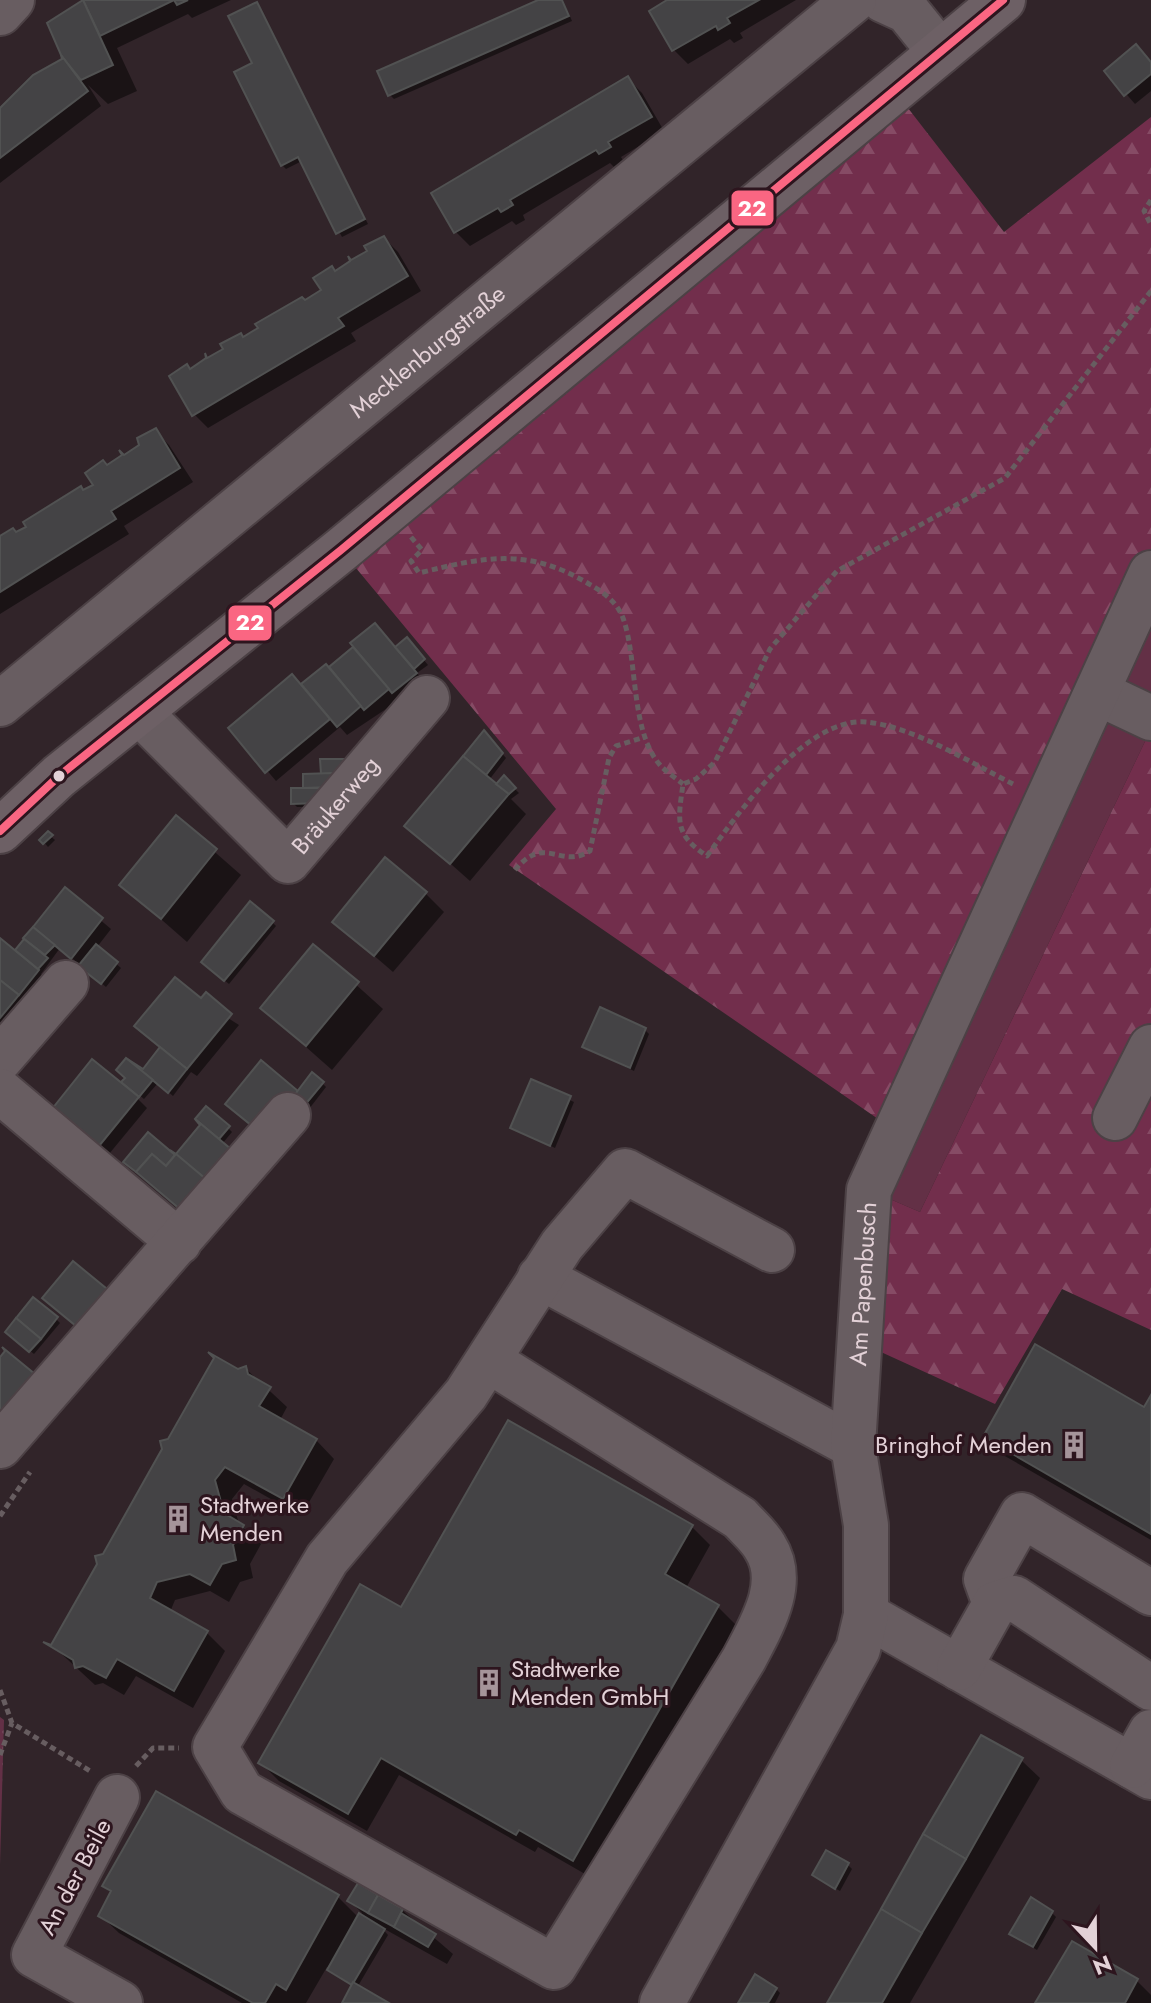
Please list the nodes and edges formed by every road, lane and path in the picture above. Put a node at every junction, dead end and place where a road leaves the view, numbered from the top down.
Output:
1 (12, 0) edge
2 (854, 0) edge
3 (883, 0) edge
4 (1003, 0) edge
5 (0, 13) edge
6 (940, 52) junction
7 (1151, 200) edge
8 (1151, 225) edge
9 (1151, 291) edge
10 (422, 550) dead end
11 (1151, 573) edge
12 (1098, 693) junction
13 (427, 698) dead end
14 (0, 704) edge
15 (139, 712) junction
16 (1151, 718) edge
17 (645, 737) junction
18 (59, 776) junction
19 (683, 784) junction
20 (1049, 801) junction
21 (0, 809) edge
22 (0, 831) edge
23 (515, 870) dead end
24 (66, 983) dead end
25 (1151, 1047) edge
26 (0, 1059) edge
27 (0, 1091) edge
28 (288, 1115) dead end
29 (1115, 1118) dead end
30 (179, 1242) junction
31 (772, 1250) dead end
32 (540, 1277) junction
33 (488, 1360) junction
34 (0, 1446) edge
35 (853, 1446) junction
36 (1151, 1593) edge
37 (995, 1604) junction
38 (866, 1615) junction
39 (959, 1668) junction
40 (1151, 1688) edge
41 (0, 1690) edge
42 (12, 1723) junction
43 (1, 1745) edge
44 (215, 1747) junction
45 (0, 1755) edge
46 (1145, 1759) edge
47 (117, 1797) junction
48 (120, 2003) edge
49 (662, 2003) edge

1 - 5 street
2 - 14 street, Mecklenburgstraße
3 - 6 street
4 - 6 main road
6 - 15 main road
7 - 8 path
9 - 19 path
10 - 17 path
11 - 12 street, Am Papenbusch
12 - 16 street
12 - 20 street, Am Papenbusch
13 - 15 street, Bräukerweg
15 - 18 main road
17 - 19 path
17 - 23 path
18 - 21 main road
18 - 22 main road
19 - 20 path
20 - 35 street, Am Papenbusch
24 - 26 street
25 - 29 street
27 - 30 street
28 - 30 street
30 - 34 street
31 - 32 street
32 - 33 street
32 - 35 street
33 - 44 street
33 - 44 street
35 - 38 street, Am Papenbusch
36 - 37 street
37 - 39 street
37 - 40 street
38 - 39 street
38 - 49 street, Am Papenbusch
39 - 46 street
41 - 42 path
42 - 43 path
42 - 47 path
43 - 45 path
44 - 47 path
47 - 48 street, An der Beile

